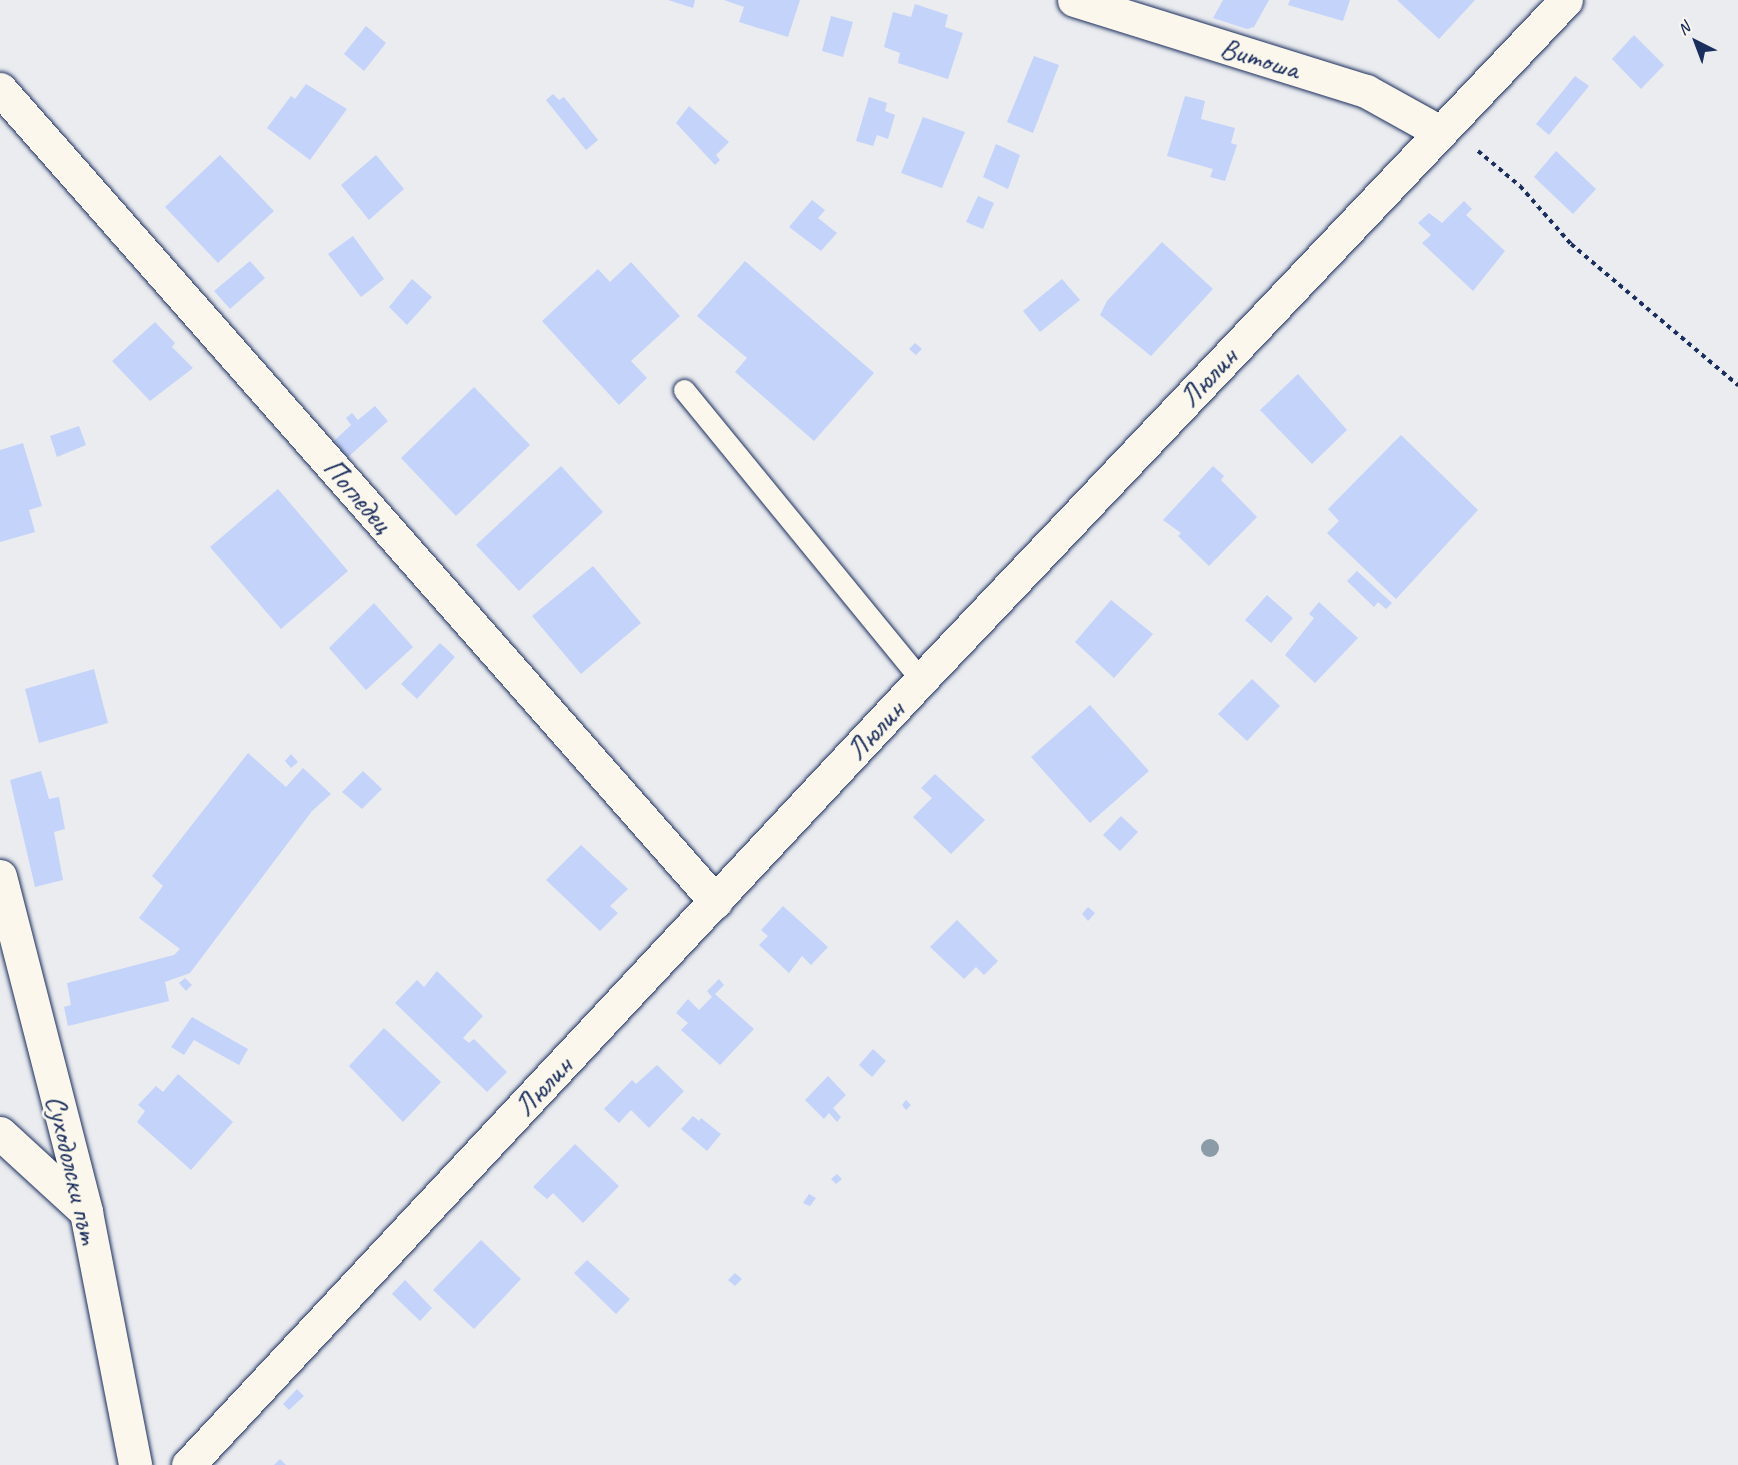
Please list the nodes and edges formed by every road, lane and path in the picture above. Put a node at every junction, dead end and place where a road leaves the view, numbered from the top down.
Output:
1 (1074, 0) edge
2 (1566, 0) edge
3 (0, 89) edge
4 (1444, 128) junction
5 (1738, 385) edge
6 (684, 390) dead end
7 (921, 680) junction
8 (0, 876) edge
9 (716, 902) junction
10 (0, 1133) edge
11 (86, 1212) junction
12 (135, 1465) edge
13 (188, 1465) edge

1 - 4 street, Витоша
2 - 4 street, Люлин
3 - 9 street, Погледец
4 - 5 path
4 - 7 street, Люлин
6 - 7 lane
7 - 9 street, Люлин
8 - 11 street, Суходолски път
9 - 13 street, Люлин
10 - 11 street
11 - 12 street, Суходолски път

